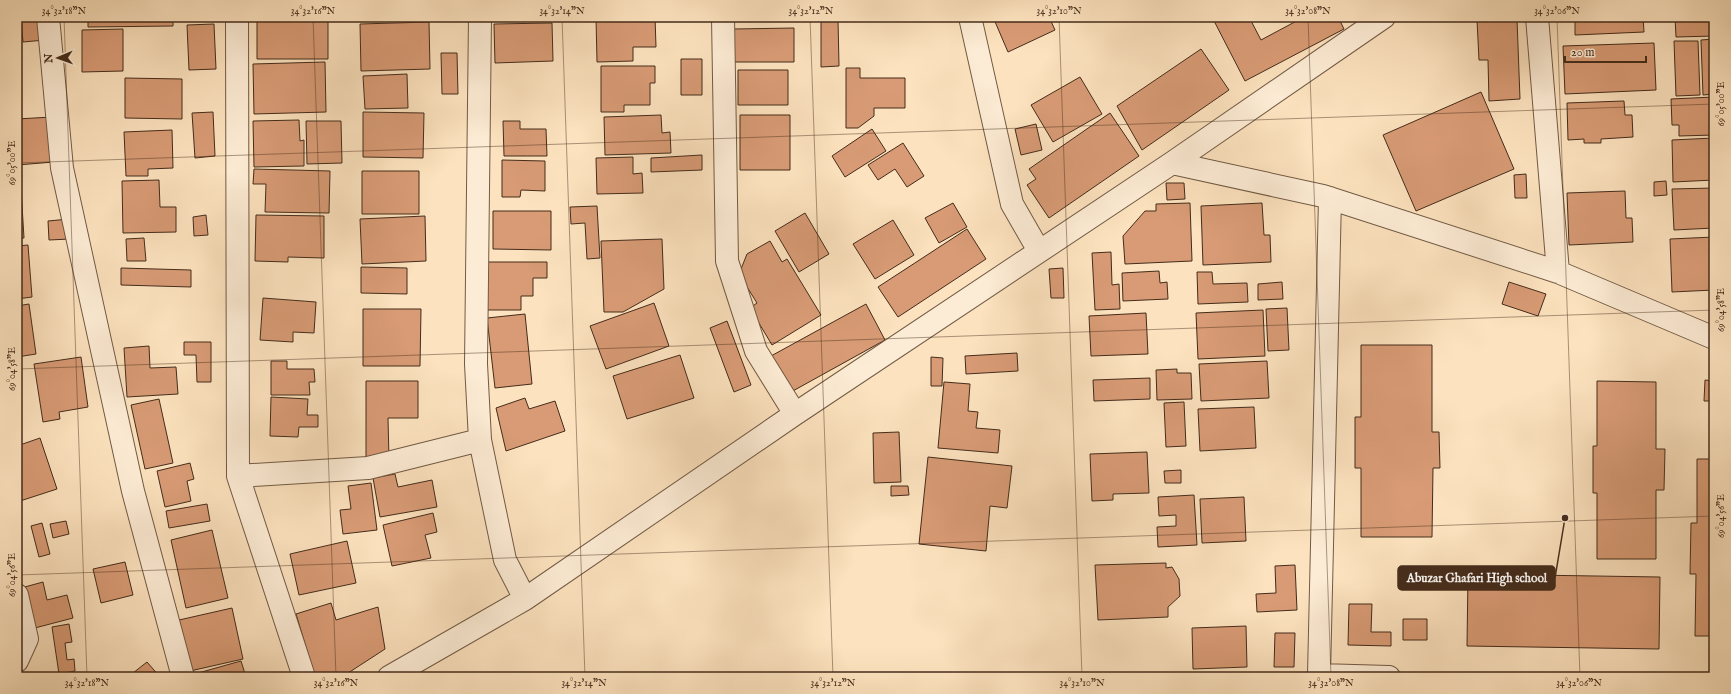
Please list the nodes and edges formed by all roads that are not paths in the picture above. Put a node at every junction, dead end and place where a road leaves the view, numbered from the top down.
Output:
1 (48, 17) edge
2 (237, 17) edge
3 (480, 17) edge
4 (723, 17) edge
5 (970, 17) edge
6 (1384, 17) edge
7 (1537, 17) edge
8 (1172, 163) junction
9 (1330, 198) junction
10 (1039, 252) junction
11 (1558, 272) junction
12 (1714, 338) edge
13 (795, 414) junction
14 (480, 440) junction
15 (238, 476) junction
16 (17, 594) edge
17 (525, 599) junction
18 (17, 661) edge
19 (183, 677) edge
20 (304, 677) edge
21 (389, 677) edge
22 (1389, 677) edge

1 - 19 street
2 - 15 street
3 - 14 street
4 - 13 street
5 - 10 street
6 - 8 street
7 - 11 street
8 - 9 street
8 - 10 street
9 - 11 street
9 - 22 street
10 - 13 street
11 - 12 street
13 - 17 street
14 - 15 street
14 - 17 street
15 - 20 street
16 - 18 street
17 - 21 street

